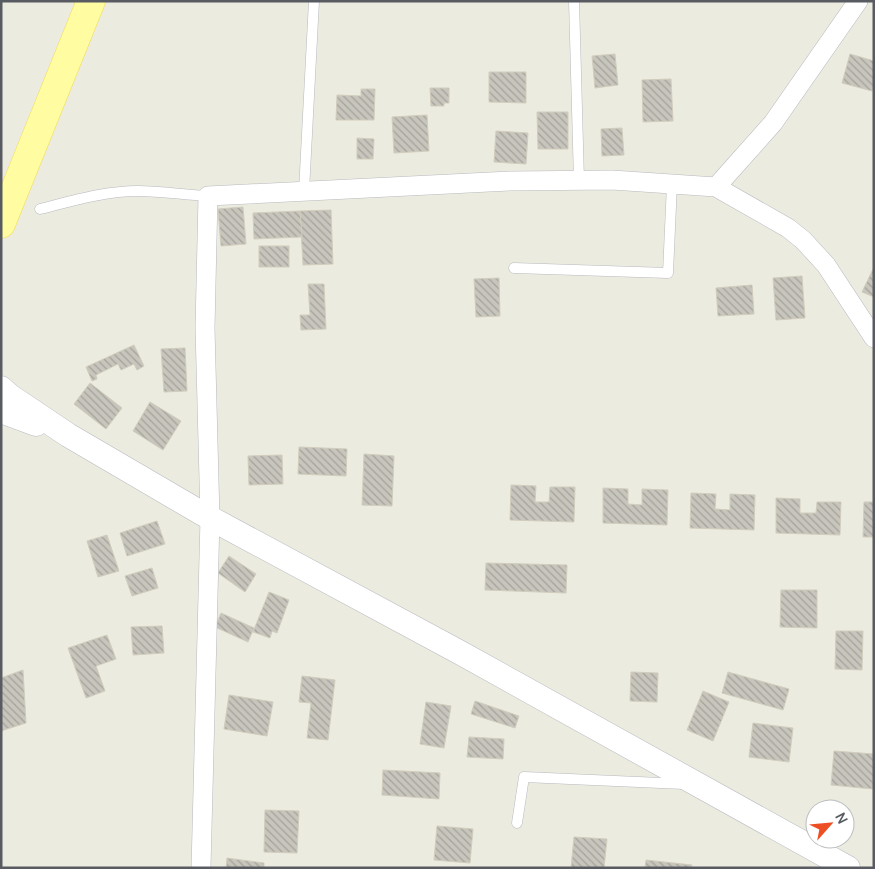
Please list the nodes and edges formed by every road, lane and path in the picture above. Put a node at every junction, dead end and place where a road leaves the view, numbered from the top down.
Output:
1 (91, 1) edge
2 (314, 1) edge
3 (574, 1) edge
4 (858, 1) edge
5 (579, 181) junction
6 (672, 184) junction
7 (716, 186) junction
8 (304, 191) junction
9 (208, 196) junction
10 (40, 209) dead end
11 (1, 224) edge
12 (514, 268) dead end
13 (874, 338) edge
14 (1, 388) edge
15 (1, 411) edge
16 (68, 436) junction
17 (210, 518) junction
18 (699, 785) junction
19 (517, 823) dead end
20 (201, 868) edge
21 (848, 868) edge

1 - 11 main road
2 - 8 lane
3 - 5 lane
4 - 7 street
5 - 6 street
5 - 8 street
6 - 7 street
6 - 12 lane
7 - 13 street
8 - 9 street
9 - 10 lane
9 - 17 street
14 - 16 street
15 - 16 street
16 - 17 street
17 - 18 street
17 - 20 street
18 - 19 lane
18 - 21 street

